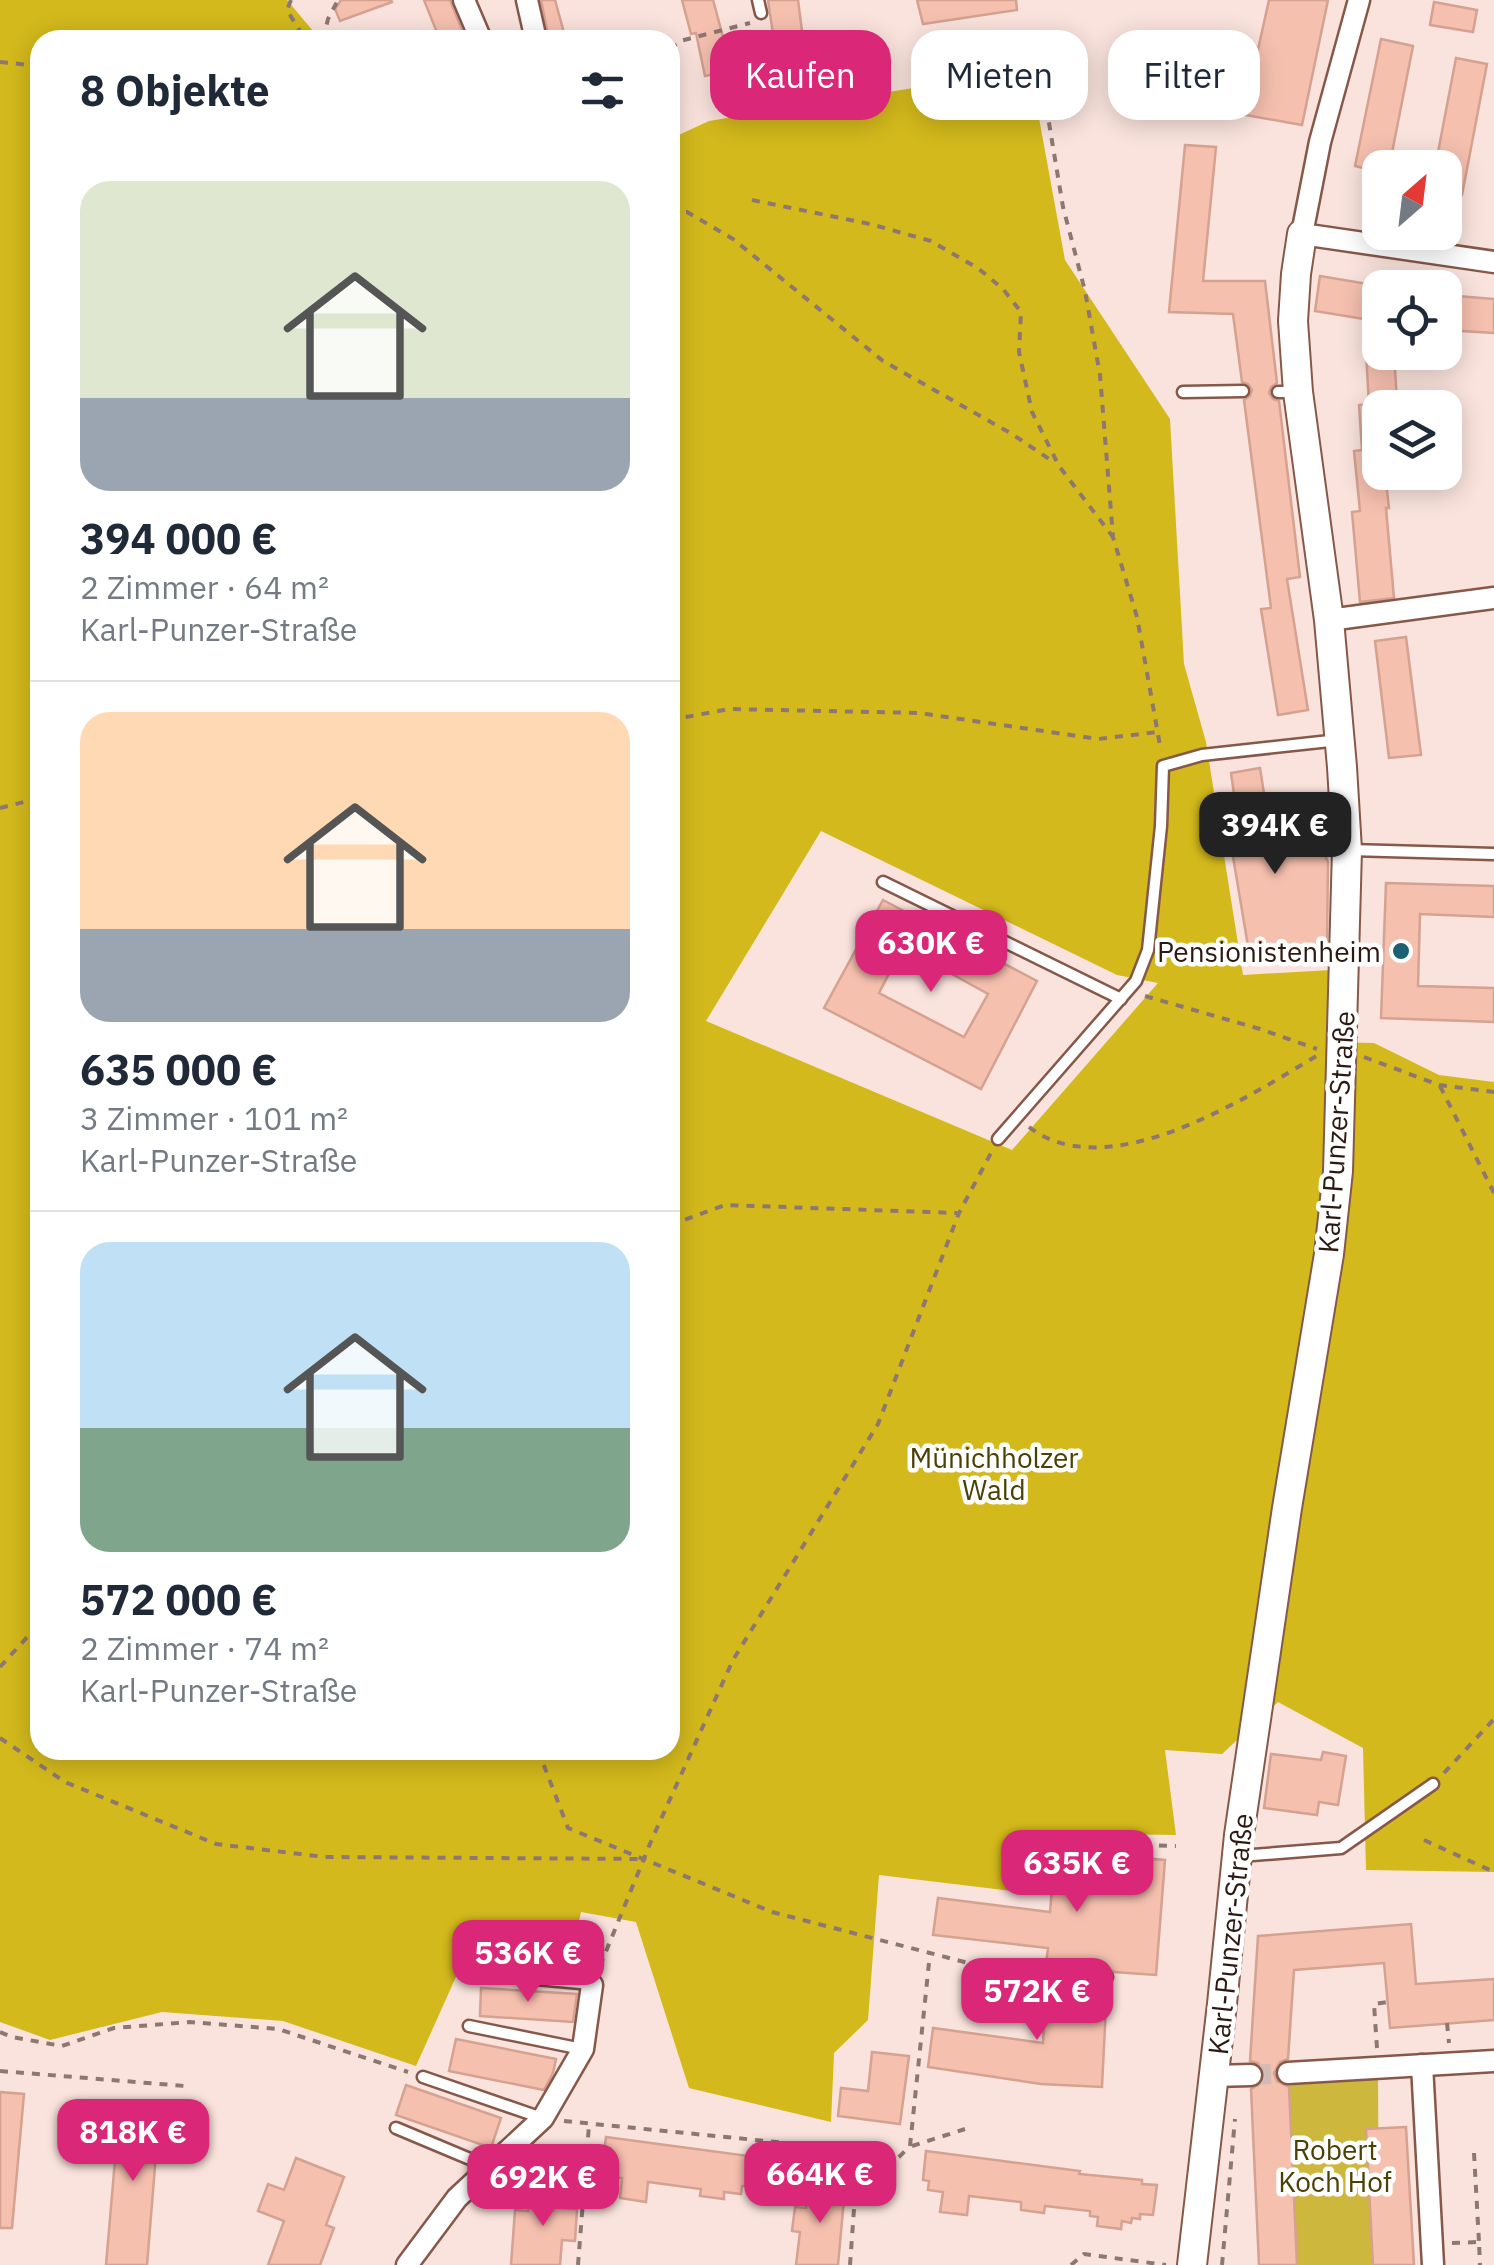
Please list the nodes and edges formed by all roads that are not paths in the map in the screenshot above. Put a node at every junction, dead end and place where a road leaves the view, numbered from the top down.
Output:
1 (464, 0) edge
2 (527, 0) edge
3 (758, 0) edge
4 (1359, 0) edge
5 (760, 13) road end
6 (477, 30) edge
7 (534, 30) edge
8 (1302, 234) junction
9 (1494, 262) edge
10 (1183, 392) dead end
11 (1243, 392) dead end
12 (1494, 598) edge
13 (1329, 620) junction
14 (1340, 740) junction
15 (1347, 850) junction
16 (1494, 854) edge
17 (883, 882) dead end
18 (1125, 995) junction
19 (998, 1139) road end
20 (1434, 1784) road end
21 (1232, 1843) junction
22 (994, 1969) road end
23 (493, 1974) dead end
24 (1108, 1977) dead end
25 (592, 1984) joint
26 (469, 2026) dead end
27 (582, 2049) junction
28 (1494, 2060) edge
29 (1422, 2065) junction
30 (1288, 2073) tunnel mouth
31 (1251, 2074) tunnel mouth
32 (1214, 2076) junction
33 (423, 2077) road end
34 (543, 2118) junction
35 (396, 2128) dead end
36 (489, 2167) junction
37 (407, 2265) edge
38 (1192, 2265) edge
39 (1433, 2265) edge

1 - 6 street
2 - 7 street
3 - 5 lane
4 - 8 street, Karl-Punzer-Straße
8 - 9 street
8 - 13 street, Karl-Punzer-Straße
10 - 11 lane
12 - 13 street
13 - 14 street, Karl-Punzer-Straße
14 - 15 street, Karl-Punzer-Straße
14 - 18 lane
15 - 16 lane
15 - 21 street, Karl-Punzer-Straße
17 - 18 lane
18 - 19 lane
20 - 21 lane
21 - 32 street, Karl-Punzer-Straße
22 - 24 lane
23 - 25 lane
25 - 27 street
26 - 27 lane
27 - 34 street
28 - 29 street
29 - 30 street
29 - 39 street
31 - 32 street
32 - 38 street, Karl-Punzer-Straße
33 - 34 lane
34 - 36 street
35 - 36 lane
36 - 37 street

